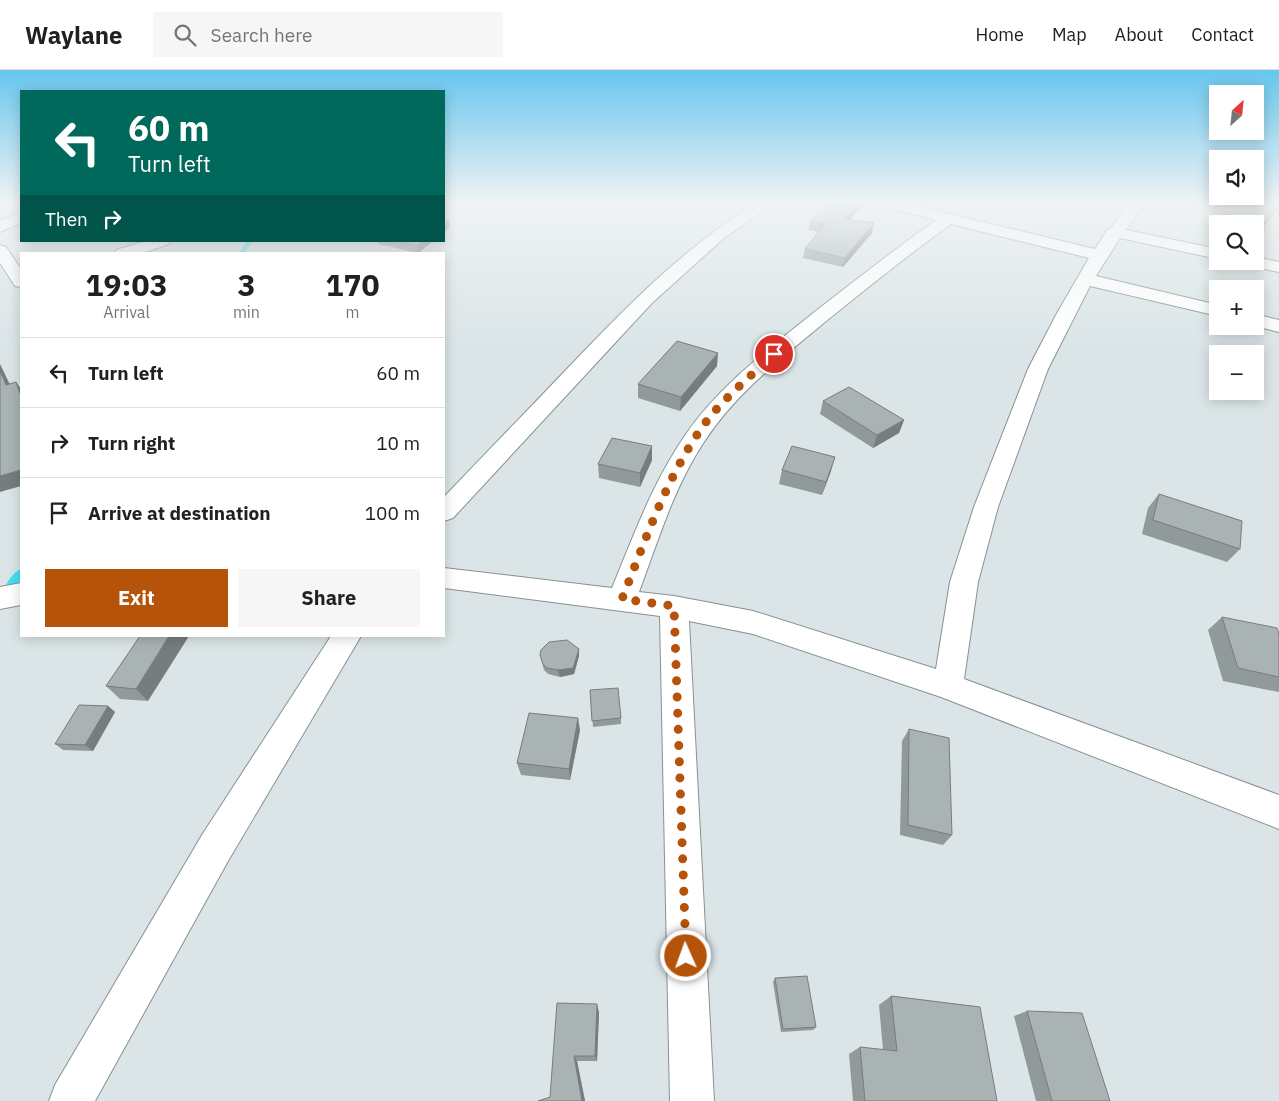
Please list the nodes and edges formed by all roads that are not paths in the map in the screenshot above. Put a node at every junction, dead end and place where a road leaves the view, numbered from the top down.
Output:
1 (702, 249) edge
2 (904, 249) edge
3 (1075, 249) edge
4 (1103, 249) edge
5 (1195, 249) edge
6 (0, 250) edge
7 (1209, 252) edge
8 (1099, 255) junction
9 (1264, 264) edge
10 (1279, 267) edge
11 (1085, 279) junction
12 (20, 280) edge
13 (1209, 309) edge
14 (1264, 322) edge
15 (1279, 326) edge
16 (445, 511) edge
17 (445, 578) edge
18 (20, 594) edge
19 (0, 598) edge
20 (622, 599) junction
21 (674, 606) junction
22 (346, 637) edge
23 (948, 686) junction
24 (1279, 812) edge
25 (71, 1101) edge
26 (692, 1101) edge

1 - 16 street
2 - 20 street
3 - 8 street
4 - 8 street
5 - 7 street
6 - 12 street
8 - 11 street
9 - 10 street
11 - 13 street
11 - 23 street
14 - 15 street
17 - 20 street
18 - 19 street
20 - 21 street
21 - 23 street
21 - 26 street
22 - 25 street
23 - 24 street

